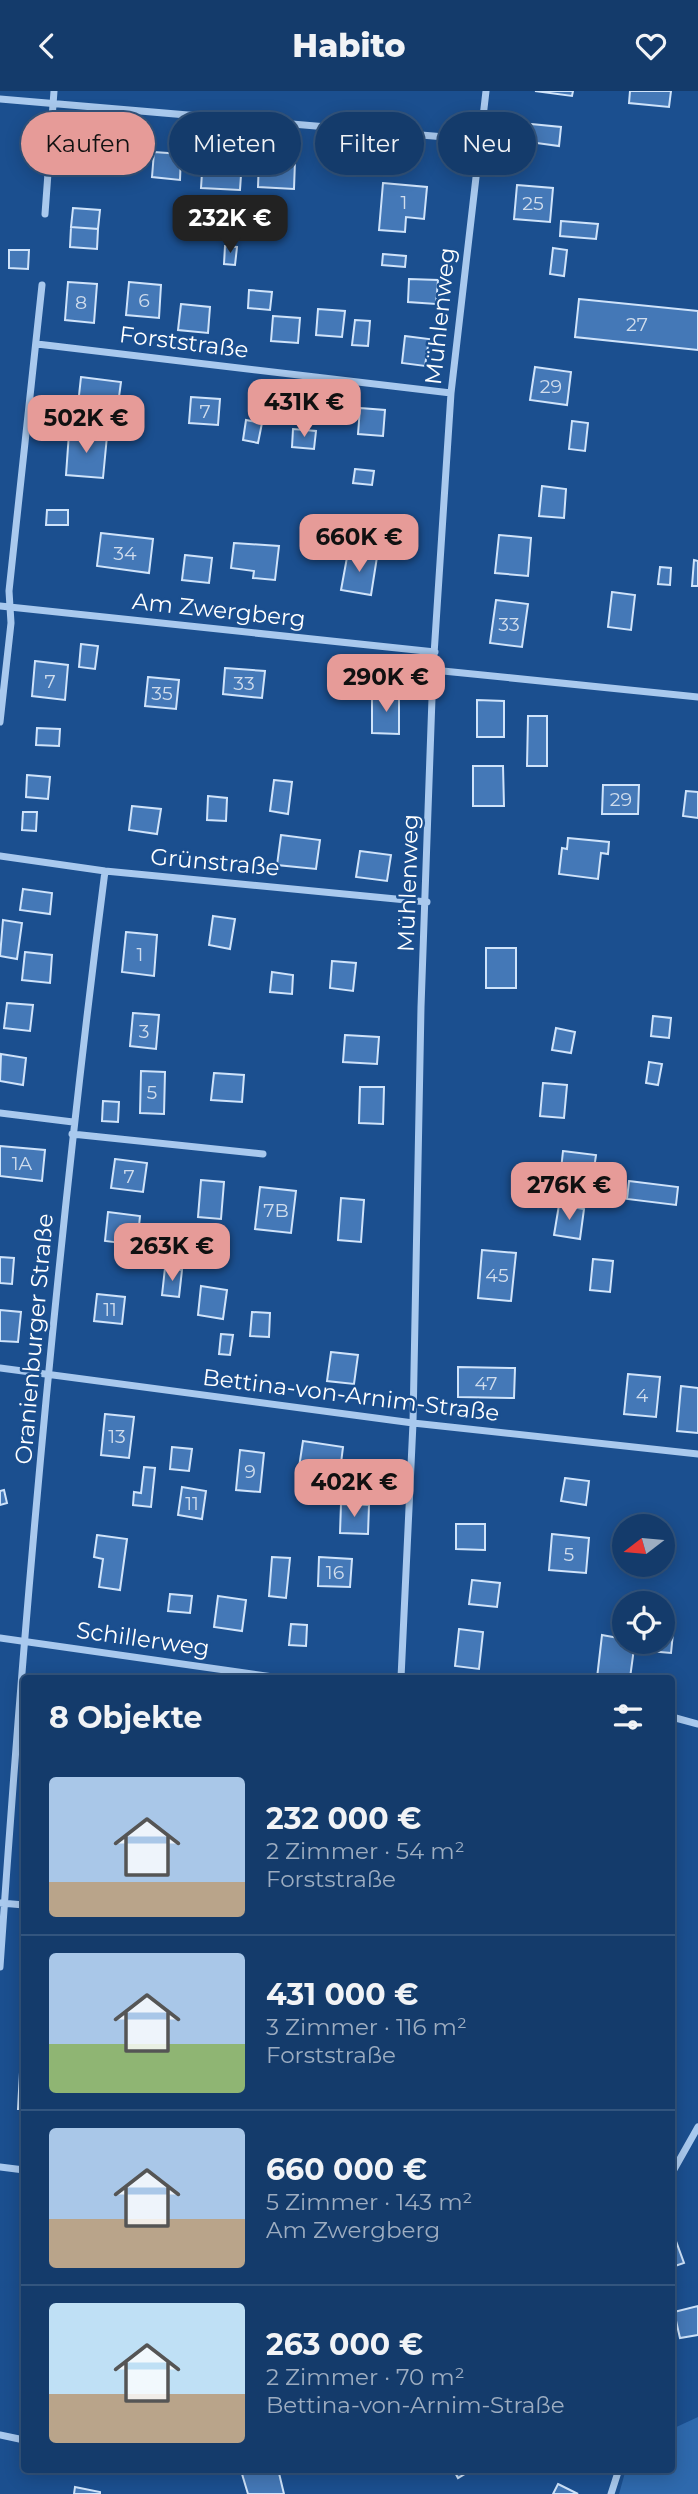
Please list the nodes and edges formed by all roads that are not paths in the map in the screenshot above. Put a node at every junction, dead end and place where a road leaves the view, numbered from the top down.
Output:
1 (54, 91) edge
2 (485, 91) edge
3 (0, 99) edge
4 (53, 103) junction
5 (483, 112) edge
6 (438, 136) edge
7 (476, 175) edge
8 (44, 214) dead end
9 (42, 285) dead end
10 (37, 344) junction
11 (451, 393) junction
12 (0, 605) edge
13 (11, 607) junction
14 (435, 652) junction
15 (433, 670) junction
16 (698, 697) edge
17 (0, 722) edge
18 (0, 856) edge
19 (105, 871) junction
20 (427, 902) junction
21 (0, 1113) edge
22 (73, 1122) junction
23 (72, 1134) junction
24 (262, 1154) dead end
25 (0, 1368) edge
26 (50, 1375) junction
27 (413, 1423) junction
28 (698, 1454) edge
29 (0, 1639) edge
30 (25, 1641) junction
31 (22, 1675) edge
32 (259, 1675) edge
33 (401, 1675) edge
34 (21, 1687) edge
35 (675, 1718) edge
36 (698, 1724) edge
37 (2, 1903) edge
38 (21, 1905) edge
39 (0, 1967) edge
40 (698, 2127) edge
41 (0, 2167) edge
42 (675, 2168) edge
43 (21, 2170) edge
44 (0, 2435) edge
45 (21, 2439) edge
46 (618, 2473) edge
47 (611, 2494) edge

1 - 4 street
2 - 5 street, Mühlenweg
3 - 4 street
4 - 6 street
4 - 8 street
7 - 11 street, Mühlenweg
9 - 10 street
10 - 11 street, Forststraße
10 - 13 street
11 - 14 street, Mühlenweg
12 - 13 street, Am Zwergberg
13 - 14 street, Am Zwergberg
13 - 17 street
14 - 15 street, Mühlenweg
15 - 16 street
15 - 20 street, Mühlenweg
18 - 19 street, Grünstraße
19 - 20 street, Grünstraße
19 - 22 street, Oranienburger Straße
20 - 27 street, Mühlenweg
21 - 22 street
22 - 23 street, Oranienburger Straße
23 - 24 street
23 - 26 street, Oranienburger Straße
25 - 26 street, Bettina-von-Arnim-Straße
26 - 27 street, Bettina-von-Arnim-Straße
26 - 30 street, Oranienburger Straße
27 - 28 street, Bettina-von-Arnim-Straße
27 - 33 street, Mühlenweg
29 - 30 street, Schillerweg
30 - 31 street, Oranienburger Straße
30 - 32 street, Schillerweg
34 - 37 street, Oranienburger Straße
35 - 36 street
37 - 38 street
37 - 39 street, Oranienburger Straße
40 - 42 street
41 - 43 street
44 - 45 street
46 - 47 street

